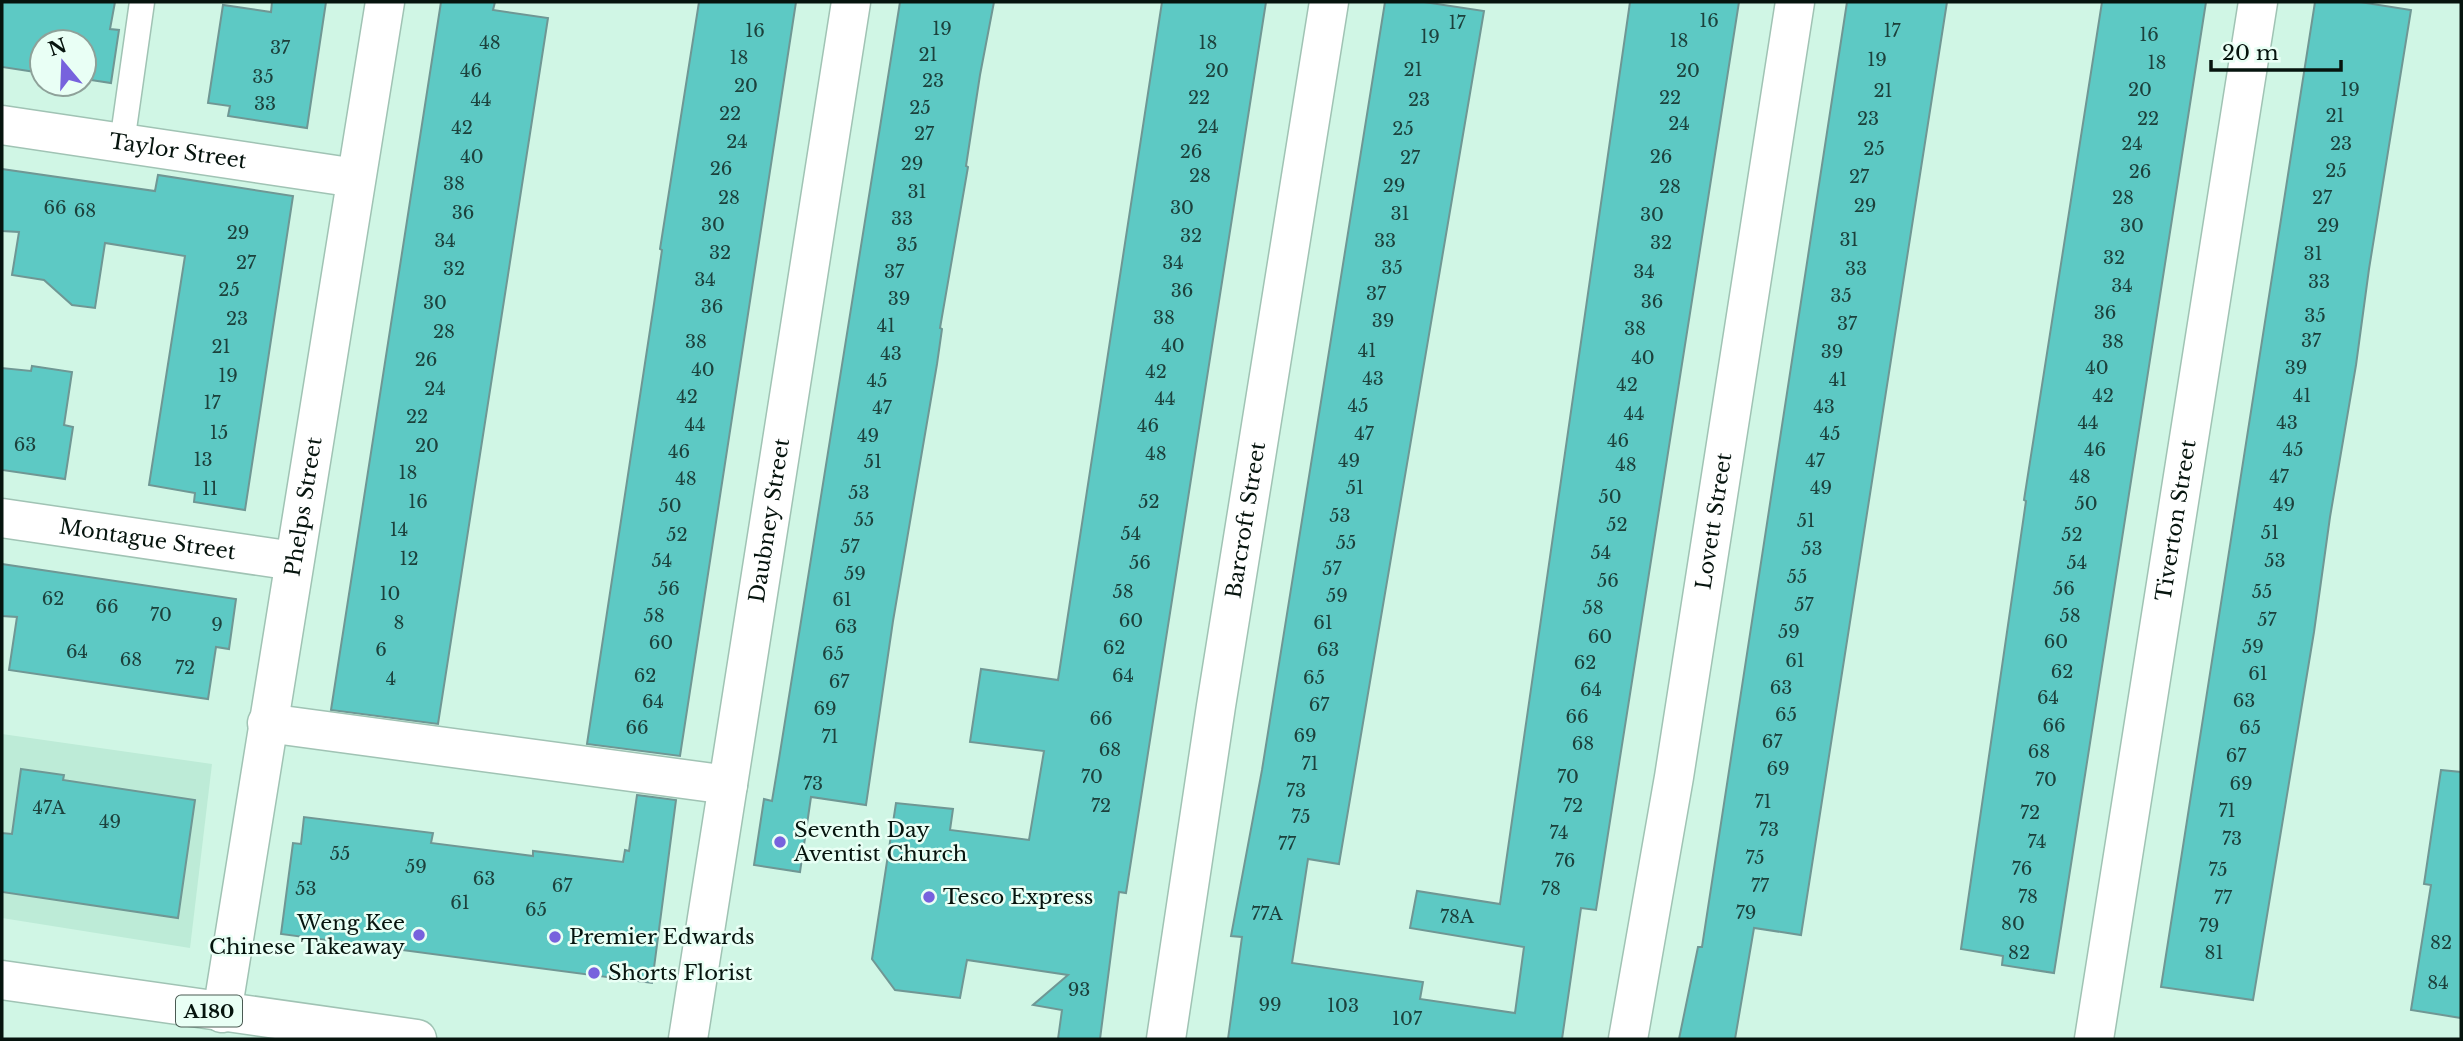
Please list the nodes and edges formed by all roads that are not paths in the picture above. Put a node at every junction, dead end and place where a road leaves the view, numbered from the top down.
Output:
1 (142, 2) edge
2 (385, 2) edge
3 (851, 2) edge
4 (1329, 2) edge
5 (1795, 2) edge
6 (2258, 2) edge
7 (2, 125) edge
8 (122, 143) junction
9 (356, 178) junction
10 (2, 518) edge
11 (294, 561) junction
12 (267, 723) junction
13 (728, 785) junction
14 (2, 980) edge
15 (222, 1013) junction
16 (417, 1039) edge
17 (688, 1039) edge
18 (1166, 1039) edge
19 (1628, 1039) edge
20 (2094, 1039) edge

1 - 8 lane
2 - 9 street, Phelps Street
3 - 13 street, Daubney Street
4 - 18 street, Barcroft Street
5 - 19 street, Lovett Street
6 - 20 street, Tiverton Street
7 - 8 street, Taylor Street
8 - 9 street, Taylor Street
9 - 11 street, Phelps Street
10 - 11 street, Montague Street
11 - 12 street, Phelps Street
12 - 13 street
12 - 15 street, Phelps Street
13 - 17 street, Daubney Street
14 - 15 street, A180
15 - 16 street, A180

